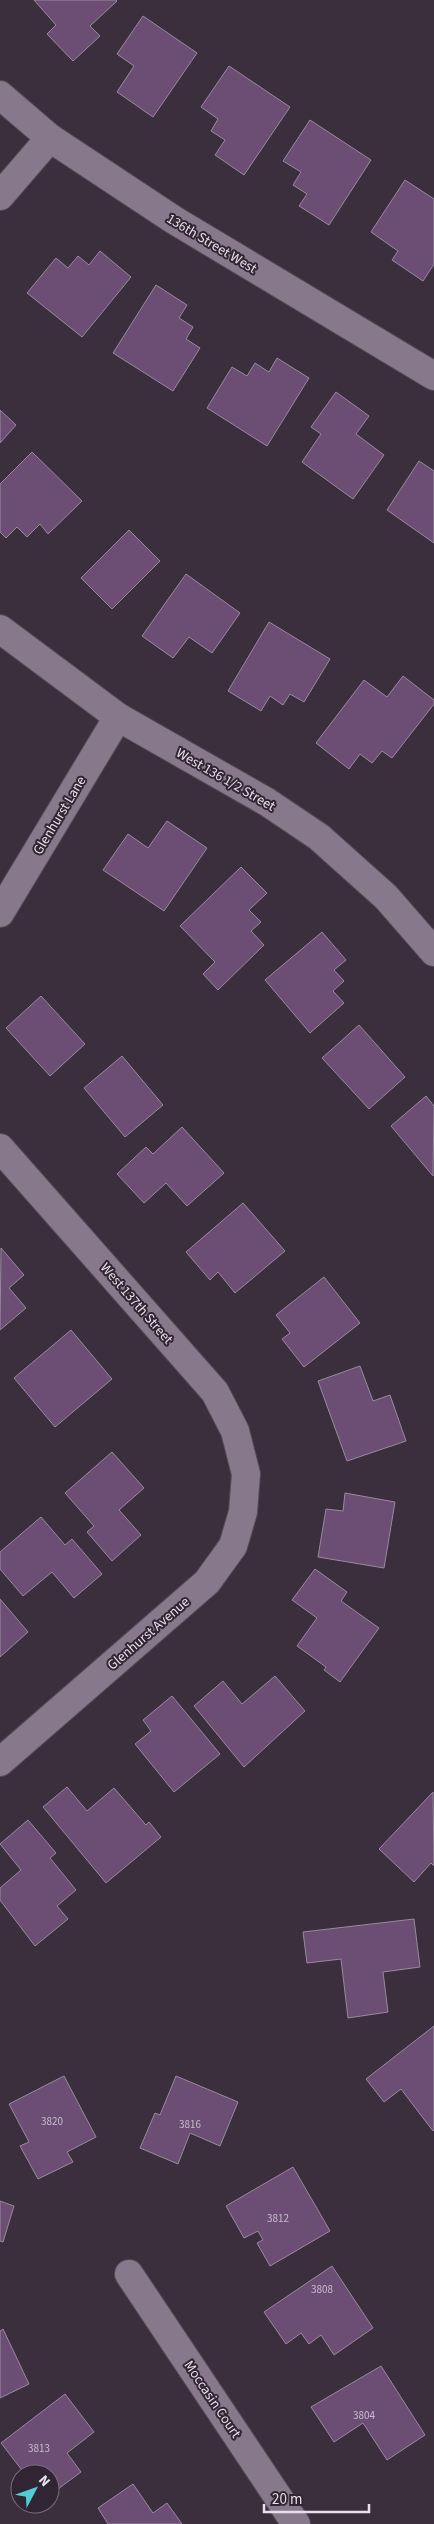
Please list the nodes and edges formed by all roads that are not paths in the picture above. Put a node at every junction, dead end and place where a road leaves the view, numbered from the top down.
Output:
1 (0, 95) edge
2 (50, 138) junction
3 (0, 196) edge
4 (434, 376) edge
5 (0, 629) edge
6 (118, 717) junction
7 (0, 913) edge
8 (434, 952) edge
9 (0, 1148) edge
10 (246, 1474) joint
11 (0, 1762) edge
12 (129, 2274) dead end
13 (296, 2524) edge

1 - 2 street, 136th Street West
2 - 3 street
2 - 4 street, 136th Street West
5 - 6 street, West 136 1/2 Street
6 - 7 street, Glenhurst Lane
6 - 8 street, West 136 1/2 Street
9 - 10 street, West 137th Street
10 - 11 street, Glenhurst Avenue
12 - 13 street, Moccasin Court

